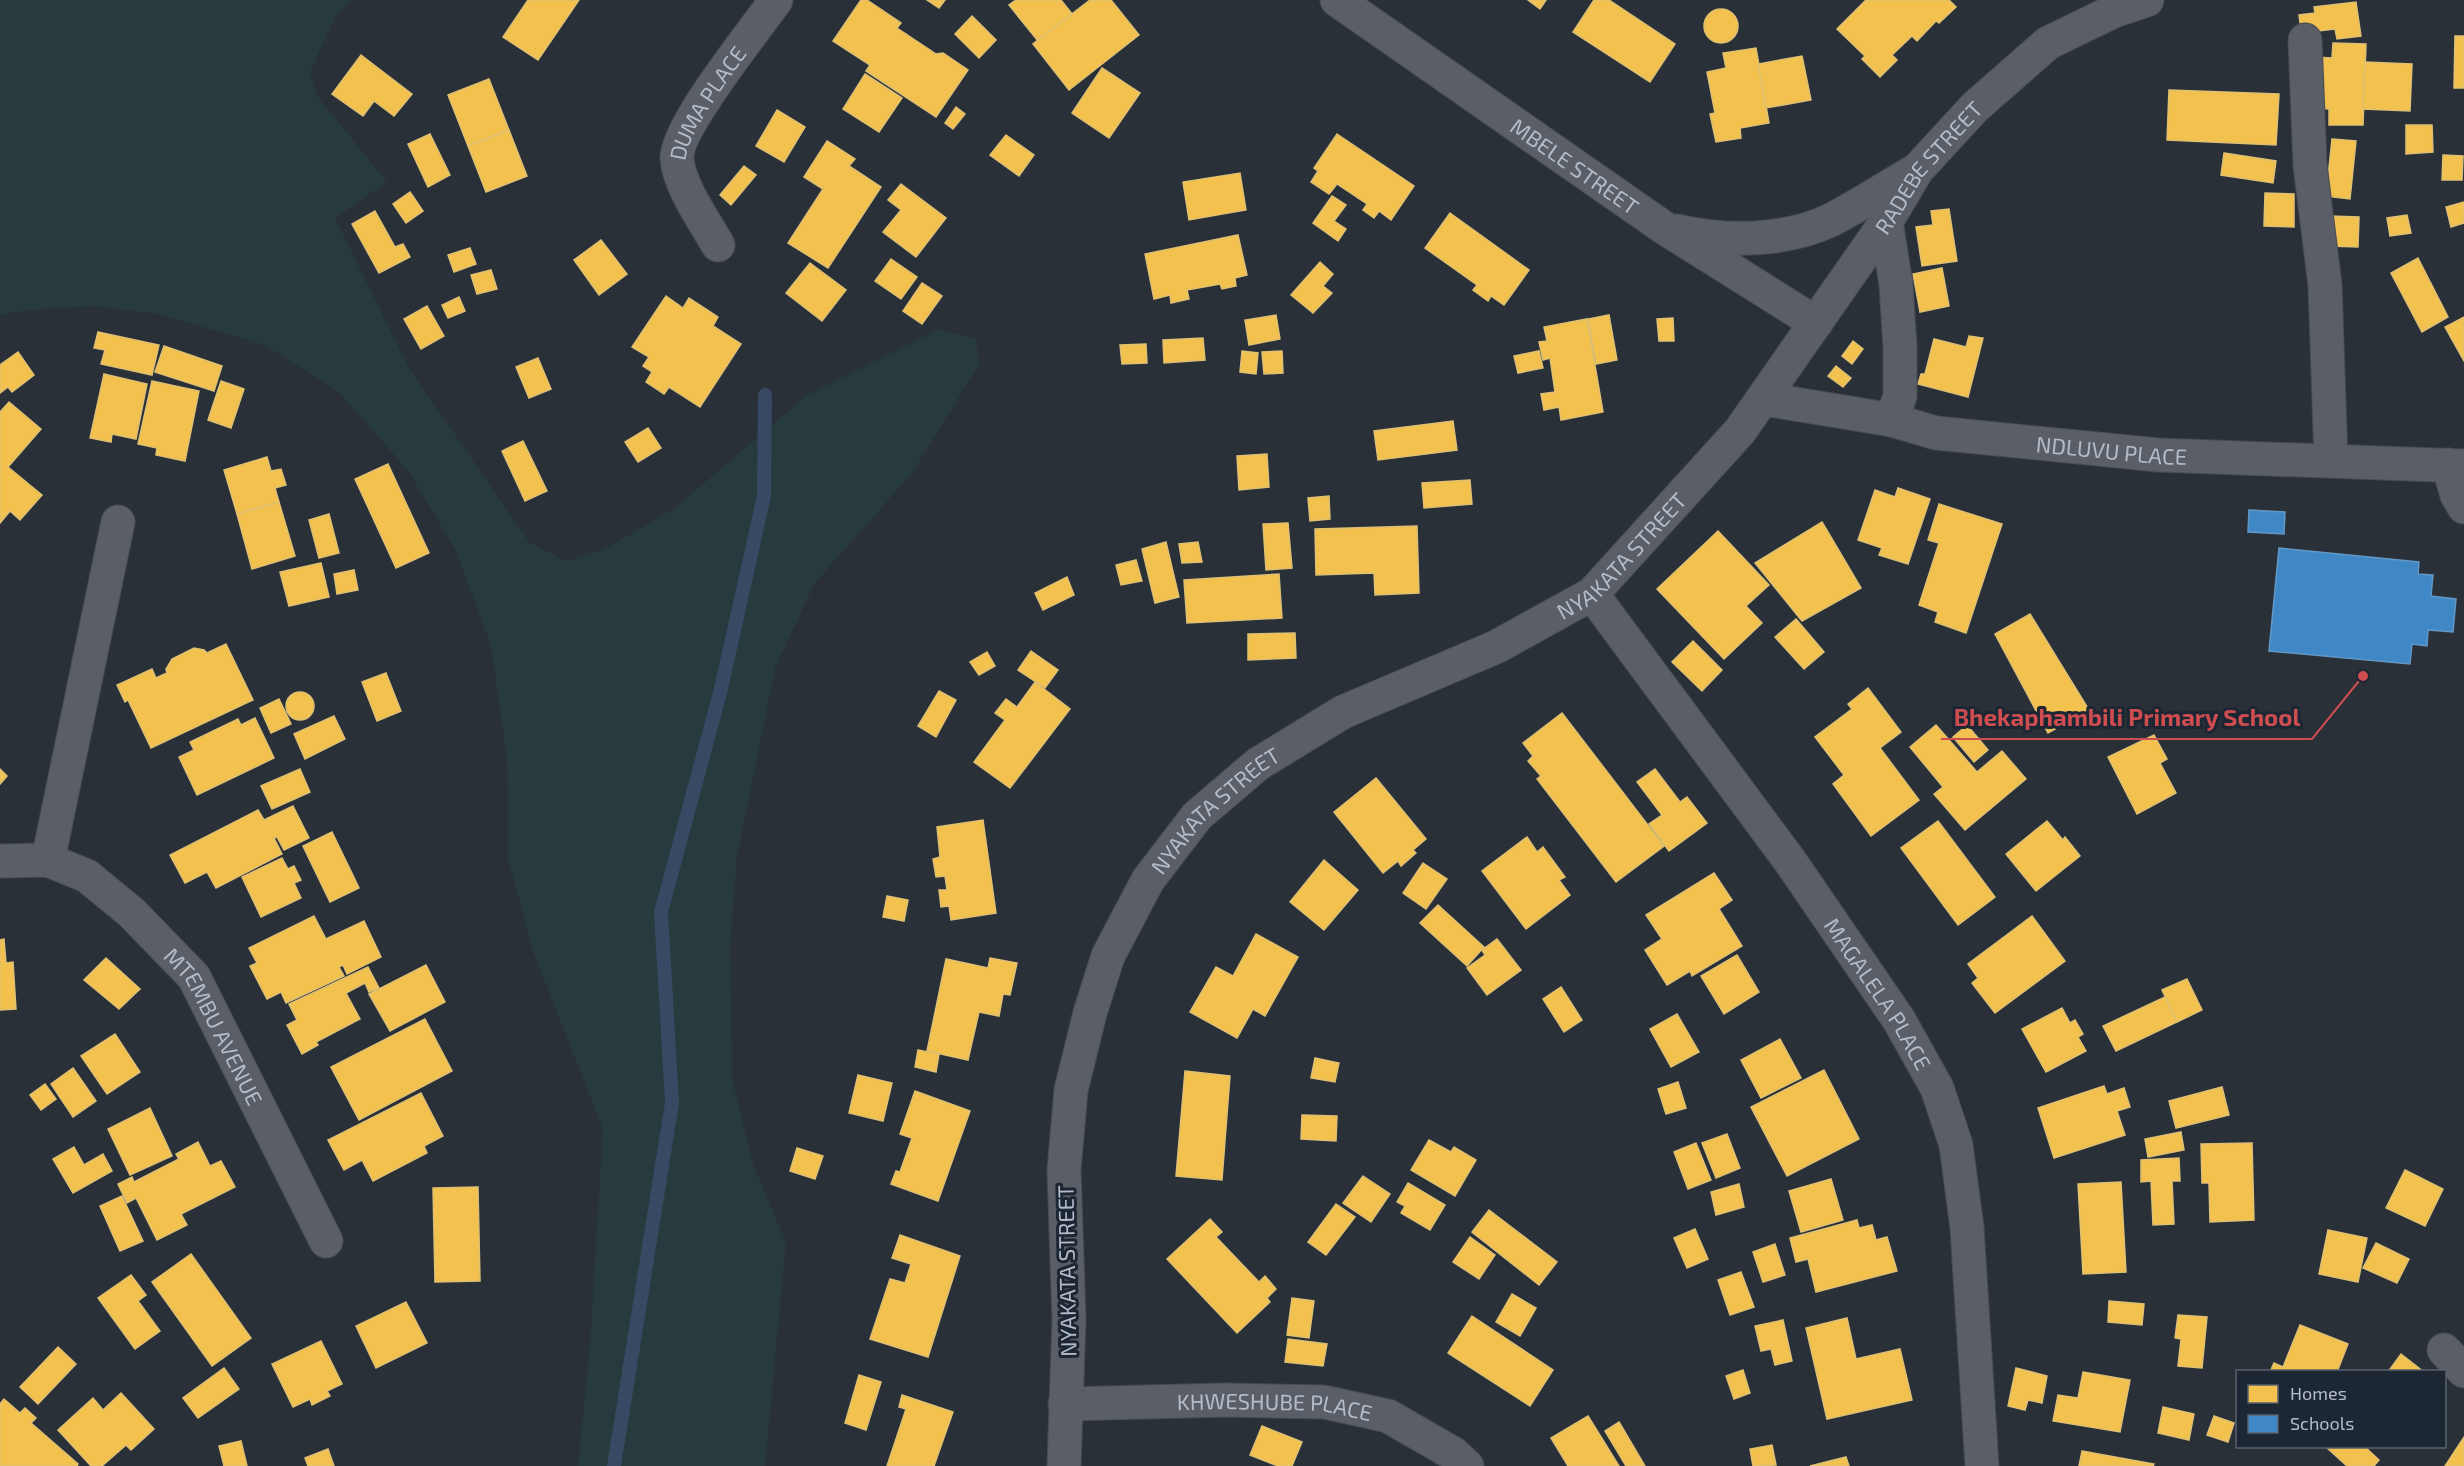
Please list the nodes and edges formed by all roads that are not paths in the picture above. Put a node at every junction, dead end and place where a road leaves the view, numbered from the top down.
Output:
1 (776, 0) edge
2 (1337, 0) edge
3 (2147, 0) edge
4 (2305, 40) dead end
5 (1917, 170) junction
6 (1886, 222) junction
7 (1664, 227) junction
8 (718, 245) dead end
9 (1816, 323) junction
10 (1764, 399) junction
11 (1892, 420) junction
12 (2331, 461) junction
13 (2456, 466) edge
14 (2464, 507) edge
15 (118, 522) dead end
16 (1592, 594) junction
17 (48, 860) junction
18 (0, 861) edge
19 (326, 1241) dead end
20 (1065, 1404) junction
21 (1064, 1466) edge
22 (1467, 1466) edge
23 (1982, 1466) edge

1 - 8 street, DUMA PLACE
2 - 7 street, MBELE STREET
3 - 5 street, RADEBE STREET
4 - 12 street
5 - 6 street, RADEBE STREET
5 - 7 street
6 - 9 street, RADEBE STREET
6 - 11 street
7 - 9 street, MBELE STREET
9 - 10 street, RADEBE STREET
10 - 11 street, NDLUVU PLACE
10 - 16 street, NYAKATA STREET
11 - 12 street, NDLUVU PLACE
12 - 13 street, NDLUVU PLACE
13 - 14 street
15 - 17 street
16 - 20 street, NYAKATA STREET
16 - 23 street, MAGALELA PLACE
17 - 18 street, MTEMBU AVENUE
17 - 19 street, MTEMBU AVENUE
20 - 21 street, NYAKATA STREET
20 - 22 street, KHWESHUBE PLACE

